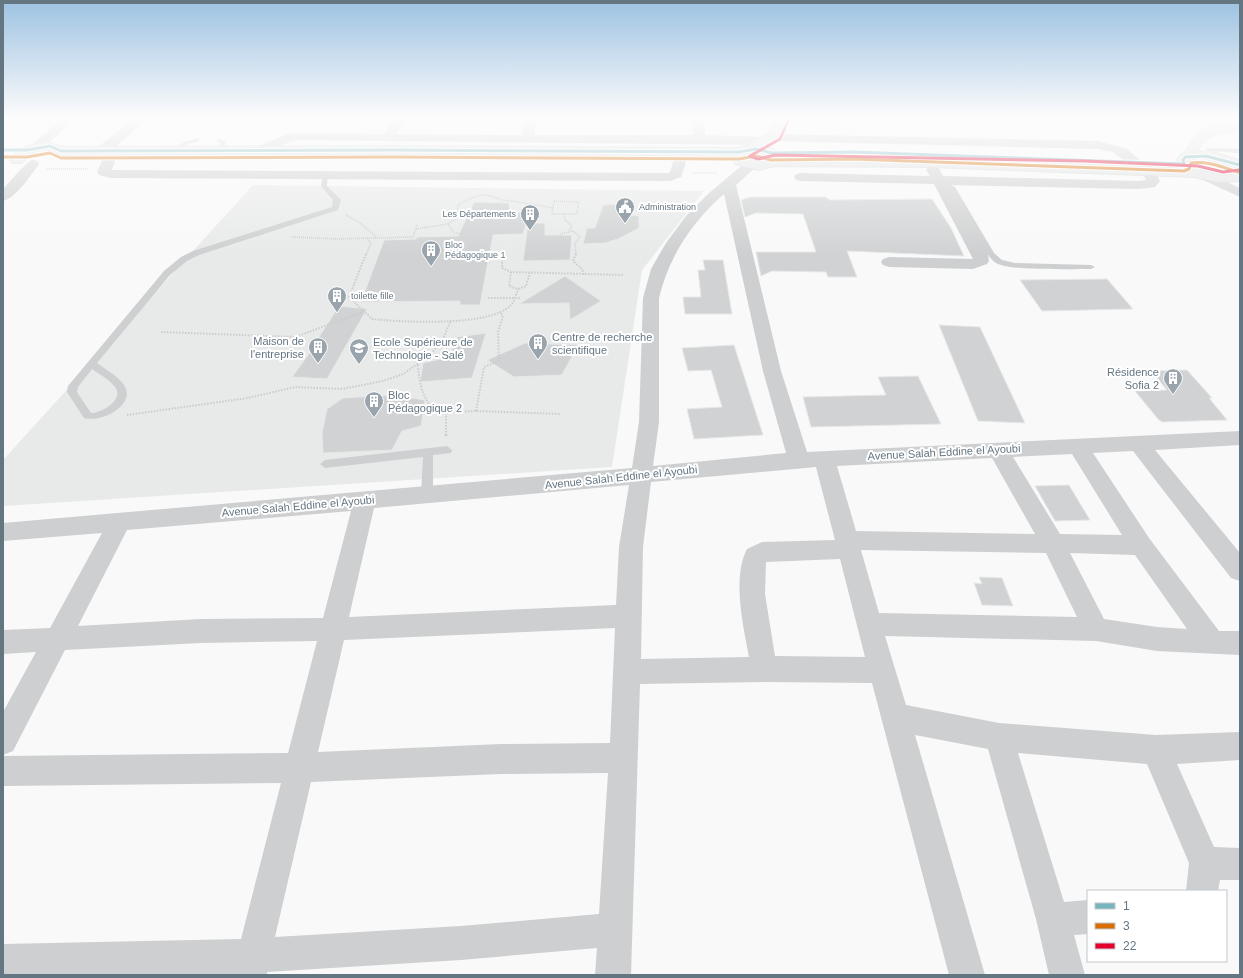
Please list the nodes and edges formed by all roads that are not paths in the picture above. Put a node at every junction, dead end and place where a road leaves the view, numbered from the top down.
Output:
1 (930, 163) edge
2 (32, 164) edge
3 (105, 164) edge
4 (679, 164) edge
5 (741, 164) edge
6 (950, 164) edge
7 (1190, 164) edge
8 (1224, 164) edge
9 (1148, 170) junction
10 (325, 175) junction
11 (1203, 175) junction
12 (801, 177) dead end
13 (1239, 179) edge
14 (942, 182) junction
15 (728, 184) junction
16 (3, 197) edge
17 (889, 262) dead end
18 (1091, 267) dead end
19 (92, 364) junction
20 (1240, 438) edge
21 (1138, 443) junction
22 (1078, 446) junction
23 (447, 450) road end
24 (998, 450) junction
25 (428, 452) junction
26 (824, 458) junction
27 (798, 460) junction
28 (325, 464) dead end
29 (641, 474) junction
30 (427, 494) junction
31 (365, 500) junction
32 (119, 523) junction
33 (3, 532) edge
34 (1053, 543) junction
35 (849, 545) junction
36 (1141, 545) junction
37 (1240, 572) edge
38 (628, 616) junction
39 (870, 624) junction
40 (334, 629) junction
41 (1096, 629) junction
42 (57, 640) junction
43 (3, 642) edge
44 (1212, 643) junction
45 (1240, 643) edge
46 (764, 669) junction
47 (881, 670) junction
48 (626, 672) junction
49 (896, 717) junction
50 (998, 737) junction
51 (3, 741) edge
52 (1240, 746) edge
53 (1156, 750) junction
54 (624, 758) junction
55 (298, 768) junction
56 (3, 771) edge
57 (1240, 864) edge
58 (1203, 877) edge
59 (1087, 917) edge
60 (1054, 919) junction
61 (614, 930) junction
62 (3, 962) edge
63 (251, 966) edge
64 (613, 975) edge
65 (967, 975) edge
66 (1067, 975) edge

1 - 14 street
2 - 16 street
3 - 10 street
4 - 10 street
5 - 15 street
6 - 9 main road
7 - 11 main road
8 - 13 main road
9 - 11 main road
9 - 14 street
10 - 19 lane
11 - 13 street
12 - 14 street
14 - 17 street
14 - 18 lane
15 - 27 street
15 - 29 street
19 - 19 lane
20 - 21 street, Avenue Salah Eddine el Ayoubi
21 - 22 street, Avenue Salah Eddine el Ayoubi
21 - 37 street
22 - 24 street, Avenue Salah Eddine el Ayoubi
22 - 36 street
23 - 25 lane
24 - 26 street, Avenue Salah Eddine el Ayoubi
24 - 34 street
25 - 28 lane
25 - 30 lane
26 - 27 street, Avenue Salah Eddine el Ayoubi
26 - 35 street
27 - 29 street, Avenue Salah Eddine el Ayoubi
29 - 30 street, Avenue Salah Eddine el Ayoubi
29 - 38 street
30 - 31 street, Avenue Salah Eddine el Ayoubi
31 - 32 street, Avenue Salah Eddine el Ayoubi
31 - 40 street
32 - 33 street, Avenue Salah Eddine el Ayoubi
32 - 42 street
34 - 35 street
34 - 36 street
34 - 41 street
35 - 39 street
35 - 46 street
36 - 44 street
38 - 40 street
38 - 48 street
39 - 41 street
39 - 47 street
40 - 42 street
40 - 55 street
41 - 44 street
42 - 43 street
42 - 51 street
44 - 45 street
46 - 47 street
46 - 48 street
47 - 49 street
48 - 54 street
49 - 50 street
49 - 65 street
50 - 53 street
50 - 60 street
52 - 53 street
53 - 58 street
54 - 55 street
54 - 61 street
55 - 56 street
55 - 63 street
57 - 58 street
59 - 60 street
60 - 66 street
61 - 63 street
61 - 64 street
62 - 63 street

